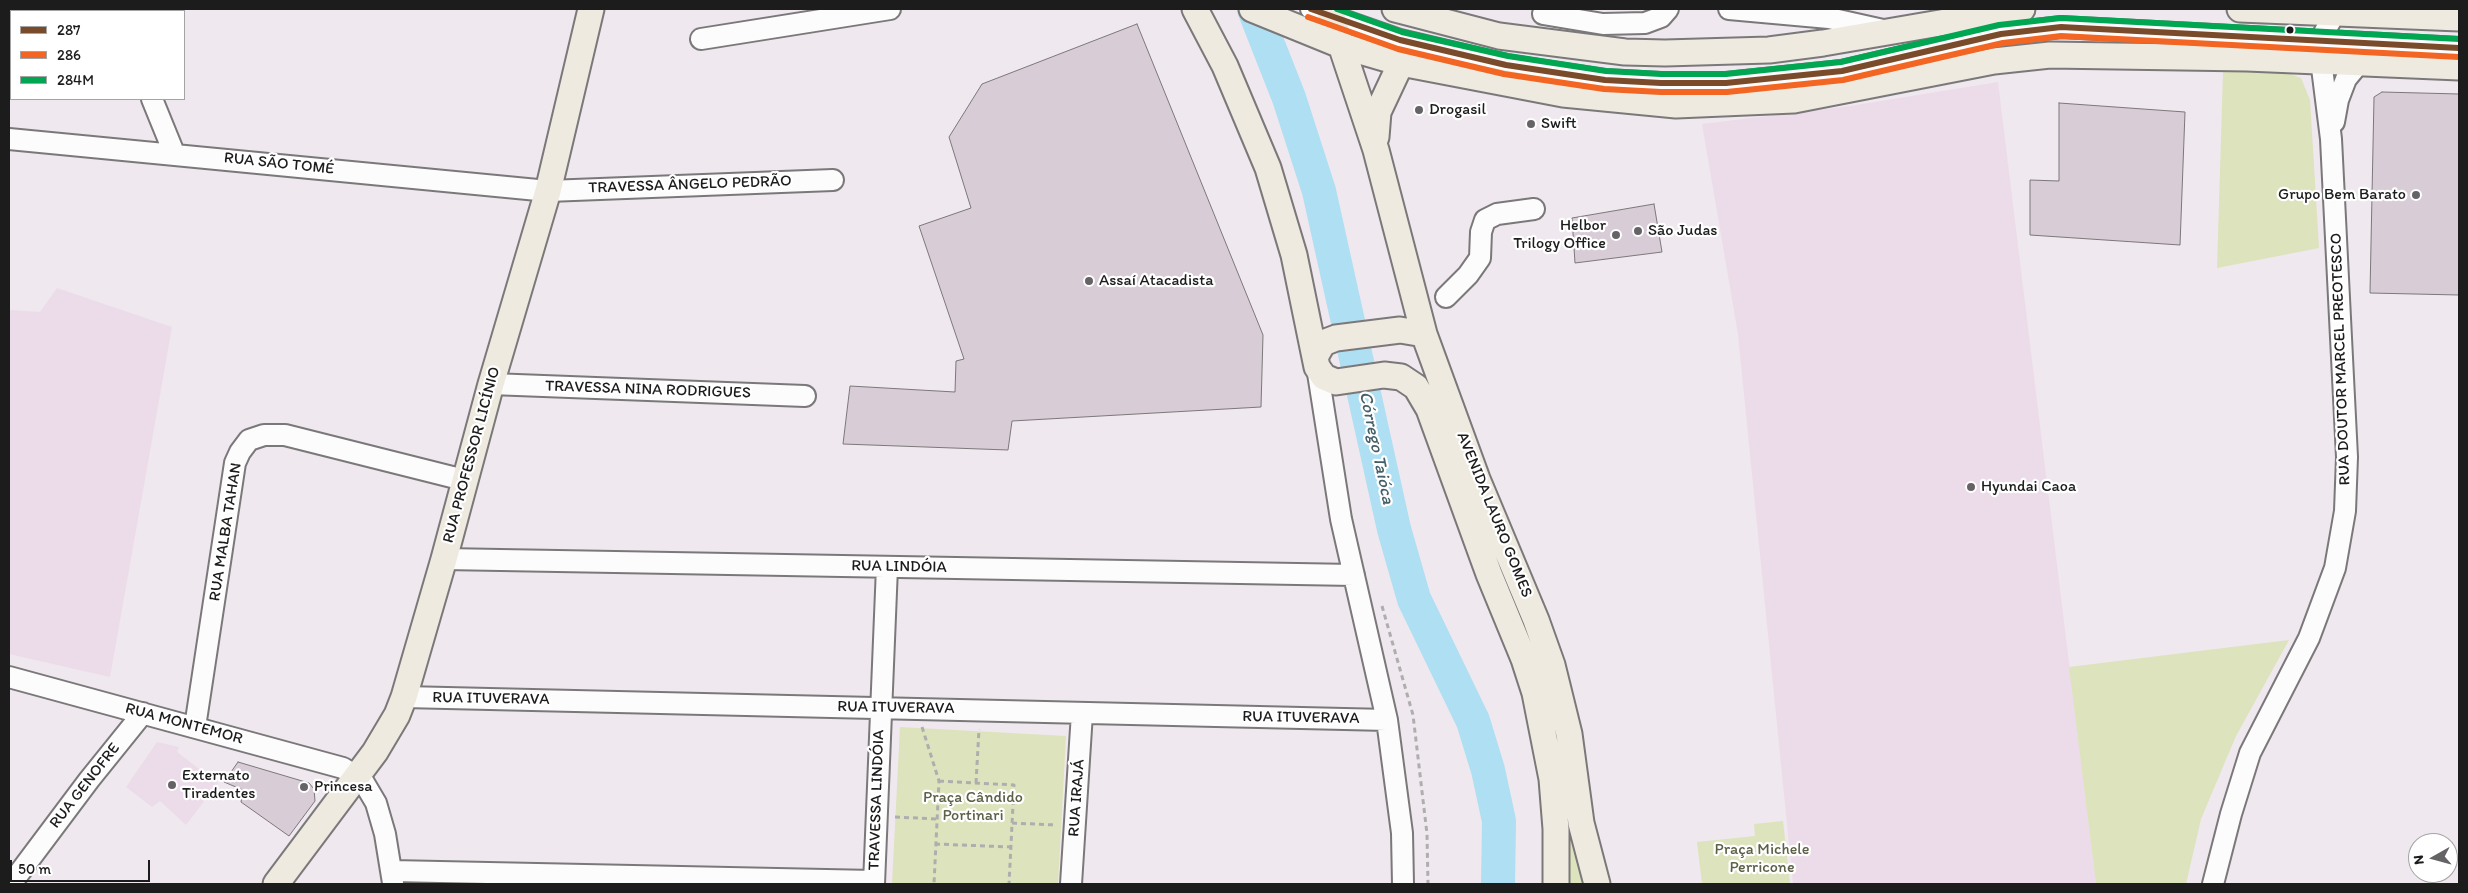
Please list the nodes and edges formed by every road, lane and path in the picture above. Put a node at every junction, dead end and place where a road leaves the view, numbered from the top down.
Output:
1 (591, 9) edge
2 (890, 9) edge
3 (1195, 9) edge
4 (1252, 9) edge
5 (1395, 9) edge
6 (1668, 9) edge
7 (1729, 9) edge
8 (2022, 9) edge
9 (2240, 9) edge
10 (1324, 11) edge
11 (2335, 11) edge
12 (1543, 14) dead end
13 (1450, 16) edge
14 (2459, 18) edge
15 (1890, 32) junction
16 (702, 39) dead end
17 (1343, 46) junction
18 (2459, 48) edge
19 (2322, 50) junction
20 (2360, 62) junction
21 (1401, 63) junction
22 (2459, 67) edge
23 (152, 100) edge
24 (9, 138) edge
25 (2331, 139) junction
26 (1376, 150) junction
27 (174, 153) junction
28 (833, 180) dead end
29 (548, 191) junction
30 (1534, 209) dead end
31 (1446, 297) dead end
32 (1424, 334) junction
33 (1316, 362) junction
34 (1344, 381) junction
35 (490, 384) junction
36 (805, 396) dead end
37 (1328, 438) junction
38 (464, 480) junction
39 (444, 559) junction
40 (888, 567) junction
41 (1354, 574) junction
42 (9, 677) edge
43 (404, 697) junction
44 (881, 708) junction
45 (916, 709) junction
46 (980, 710) junction
47 (143, 713) junction
48 (1082, 713) junction
49 (1387, 720) junction
50 (196, 727) junction
51 (356, 776) junction
52 (939, 781) junction
53 (976, 783) junction
54 (877, 816) junction
55 (937, 818) junction
56 (1012, 822) junction
57 (1075, 826) junction
58 (936, 844) junction
59 (1011, 847) junction
60 (393, 878) edge
61 (1598, 882) edge
62 (874, 883) edge
63 (11, 884) edge
64 (276, 884) edge
65 (934, 884) edge
66 (1009, 884) edge
67 (1071, 884) edge
68 (1403, 884) edge
69 (1556, 884) edge
70 (2213, 884) edge

1 - 29 main road, RUA PROFESSOR LICÍNIO
2 - 16 street
3 - 33 main road
4 - 17 main road
5 - 13 main road
6 - 12 street
7 - 15 street
8 - 15 main road
9 - 11 main road
10 - 17 main road, AVENIDA LAURO GOMES
10 - 19 street
11 - 14 main road
11 - 19 street, RUA DOUTOR MARCEL PREOTESCO
13 - 15 main road
17 - 21 main road
17 - 26 main road, AVENIDA LAURO GOMES
18 - 19 street
19 - 20 main road
19 - 21 main road
19 - 25 street, RUA DOUTOR MARCEL PREOTESCO
20 - 22 main road
20 - 25 street, RUA DOUTOR MARCEL PREOTESCO
21 - 26 main road, AVENIDA LAURO GOMES
23 - 27 street
24 - 27 street, RUA SÃO TOMÉ
25 - 70 street, RUA DOUTOR MARCEL PREOTESCO
26 - 32 main road, AVENIDA LAURO GOMES
27 - 29 street, RUA SÃO TOMÉ
28 - 29 street, TRAVESSA ÂNGELO PEDRÃO
29 - 35 main road, RUA PROFESSOR LICÍNIO
30 - 31 street
32 - 33 main road
32 - 61 main road, AVENIDA LAURO GOMES
33 - 34 main road
33 - 37 street
34 - 37 street
34 - 69 main road, AVENIDA LAURO GOMES
35 - 36 street, TRAVESSA NINA RODRIGUES
35 - 38 main road, RUA PROFESSOR LICÍNIO
37 - 41 street
38 - 39 main road, RUA PROFESSOR LICÍNIO
38 - 50 street, RUA MALBA TAHAN
39 - 40 street, RUA LINDÓIA
39 - 43 main road, RUA PROFESSOR LICÍNIO
40 - 41 street, RUA LINDÓIA
40 - 44 street, TRAVESSA LINDÓIA
41 - 49 street
42 - 47 street, RUA MONTEMOR
43 - 44 street, RUA ITUVERAVA
43 - 51 main road, RUA PROFESSOR LICÍNIO
44 - 45 street, RUA ITUVERAVA
44 - 54 street, TRAVESSA LINDÓIA
45 - 46 street, RUA ITUVERAVA
45 - 52 path
46 - 48 street, RUA ITUVERAVA
46 - 53 path
47 - 50 street, RUA MONTEMOR
47 - 63 street, RUA GENOFRE
48 - 49 street, RUA ITUVERAVA
48 - 57 street, RUA IRAJÁ
49 - 68 street
50 - 51 street, RUA MONTEMOR
51 - 60 street
51 - 64 main road, RUA PROFESSOR LICÍNIO
52 - 53 path
52 - 55 path
53 - 56 path
54 - 55 path
54 - 62 street, TRAVESSA LINDÓIA
55 - 58 path
56 - 57 path
56 - 59 path
57 - 67 street, RUA IRAJÁ
58 - 59 path
58 - 65 path
59 - 66 path
60 - 62 street

